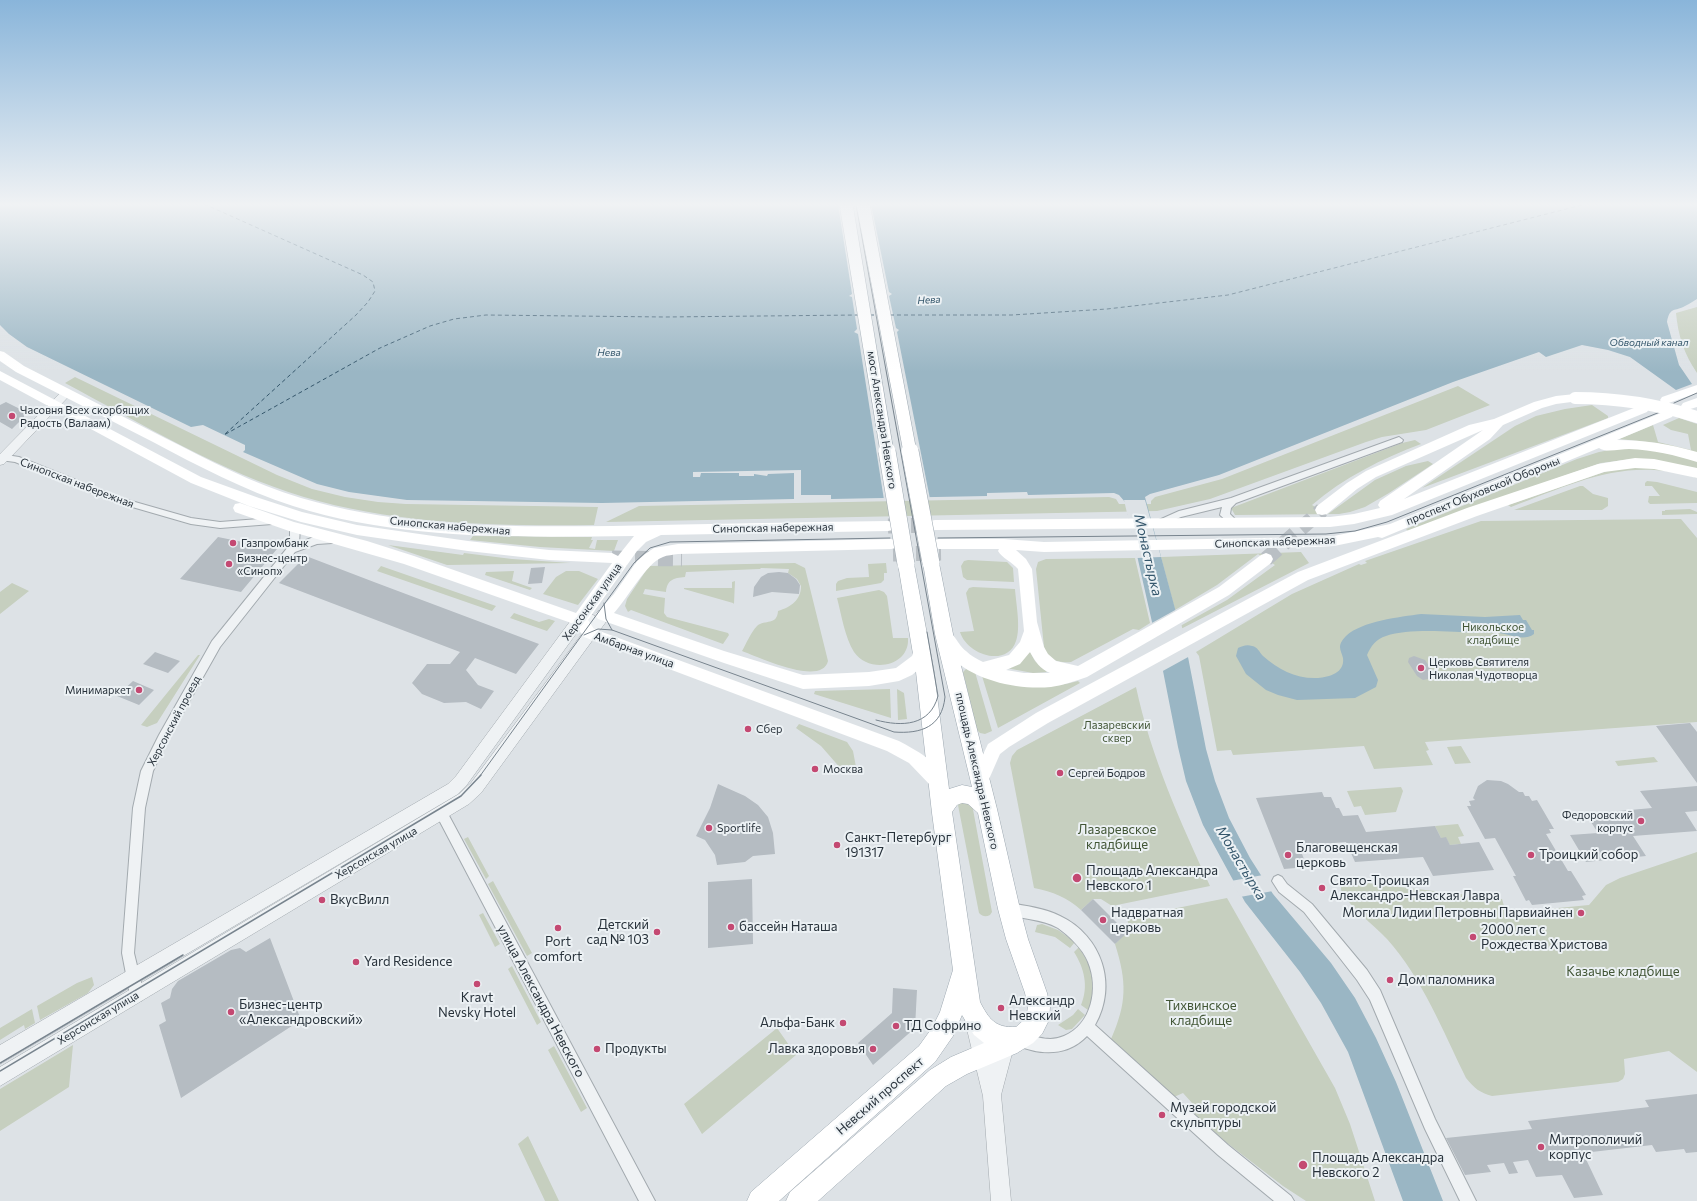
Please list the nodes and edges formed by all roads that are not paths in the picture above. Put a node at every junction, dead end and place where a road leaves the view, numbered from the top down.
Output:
1 (855, 260) edge
2 (875, 260) edge
3 (0, 355) edge
4 (0, 375) edge
5 (1697, 389) edge
6 (66, 393) junction
7 (1671, 398) dead end
8 (51, 404) junction
9 (1643, 409) dead end
10 (1668, 414) dead end
11 (1697, 417) edge
12 (1498, 422) junction
13 (1399, 440) dead end
14 (1589, 448) junction
15 (1, 456) edge
16 (1697, 458) edge
17 (1697, 473) edge
18 (196, 480) junction
19 (1233, 502) junction
20 (1322, 510) tunnel mouth
21 (1365, 517) junction
22 (272, 521) junction
23 (1342, 521) joint
24 (1157, 522) junction
25 (1233, 522) junction
26 (935, 525) tunnel mouth
27 (888, 526) tunnel mouth
28 (295, 528) junction
29 (1391, 529) junction
30 (670, 530) junction
31 (332, 538) junction
32 (1044, 547) junction
33 (292, 549) junction
34 (892, 549) tunnel mouth
35 (1005, 551) junction
36 (937, 553) junction
37 (612, 558) tunnel mouth
38 (1266, 559) tunnel mouth
39 (1025, 575) junction
40 (1303, 576) junction
41 (603, 616) junction
42 (579, 620) junction
43 (1031, 632) junction
44 (589, 634) junction
45 (944, 634) junction
46 (920, 643) junction
47 (981, 668) junction
48 (1081, 672) junction
49 (980, 780) junction
50 (938, 782) junction
51 (438, 808) junction
52 (987, 809) junction
53 (942, 813) junction
54 (1278, 881) dead end
55 (1009, 909) junction
56 (963, 968) junction
57 (132, 977) junction
58 (136, 995) junction
59 (970, 1004) junction
60 (1087, 1027) junction
61 (1012, 1043) junction
62 (0, 1055) edge
63 (982, 1056) junction
64 (0, 1077) edge
65 (992, 1096) junction
66 (647, 1201) edge
67 (760, 1201) edge
68 (799, 1201) edge
69 (1001, 1201) edge
70 (1286, 1201) edge
71 (1468, 1201) edge

1 - 46 main road, мост Александра Невского, bridge
2 - 36 main road, мост Александра Невского, bridge
3 - 6 main road, Синопская набережная
4 - 8 main road, Синопская набережная
5 - 7 main road
6 - 8 street
6 - 30 main road, Синопская набережная
8 - 15 street
8 - 18 main road, Синопская набережная
9 - 21 main road, проспект Обуховской Обороны
10 - 14 main road, проспект Обуховской Обороны
11 - 12 main road, bridge
12 - 20 main road
12 - 21 main road
13 - 19 street
14 - 16 main road
14 - 29 main road, проспект Обуховской Обороны
15 - 22 street, Синопская набережная
17 - 40 main road, проспект Обуховской Обороны
18 - 22 main road, Синопская набережная
18 - 37 main road, Синопская набережная
19 - 24 street
19 - 25 street
21 - 23 main road, проспект Обуховской Обороны
22 - 28 main road, Синопская набережная
23 - 25 main road, Синопская набережная
24 - 25 main road, Синопская набережная
24 - 26 main road, Синопская набережная
27 - 30 main road, Синопская набережная
28 - 31 main road, Синопская набережная
28 - 33 street, Херсонский проезд
29 - 32 main road, Синопская набережная
29 - 40 main road, проспект Обуховской Обороны
30 - 42 main road, Херсонская улица
31 - 33 street
31 - 42 main road, Синопская набережная
32 - 35 main road
32 - 36 main road
32 - 39 main road
33 - 57 street, Херсонский проезд
34 - 41 main road, Херсонская улица
35 - 36 main road
35 - 39 main road
36 - 45 main road, мост Александра Невского
38 - 48 main road
39 - 43 main road
40 - 49 main road, проспект Обуховской Обороны
41 - 42 street, Амбарная улица
41 - 44 street, Херсонская улица
41 - 46 main road, Амбарная улица
42 - 44 main road, Амбарная улица
42 - 51 street, Херсонская улица
43 - 47 main road
43 - 48 main road
44 - 50 main road, Амбарная улица
44 - 51 street, Херсонская улица
45 - 47 main road
45 - 49 main road, площадь Александра Невского
46 - 50 main road
47 - 48 main road
49 - 52 main road, площадь Александра Невского
50 - 53 main road
51 - 57 street, Херсонская улица
51 - 58 street, Херсонская улица
51 - 66 street, улица Александра Невского
52 - 53 main road
52 - 55 main road, площадь Александра Невского
53 - 56 main road
54 - 71 street
55 - 60 street
55 - 61 main road, площадь Александра Невского
56 - 59 main road
56 - 67 main road, Невский проспект
57 - 58 street, Херсонский проезд
57 - 62 street, Херсонская улица
58 - 64 street, Херсонская улица
59 - 61 main road
59 - 63 street
60 - 61 street
60 - 70 street
61 - 63 main road
61 - 65 street
63 - 65 street
63 - 68 main road
65 - 69 street

